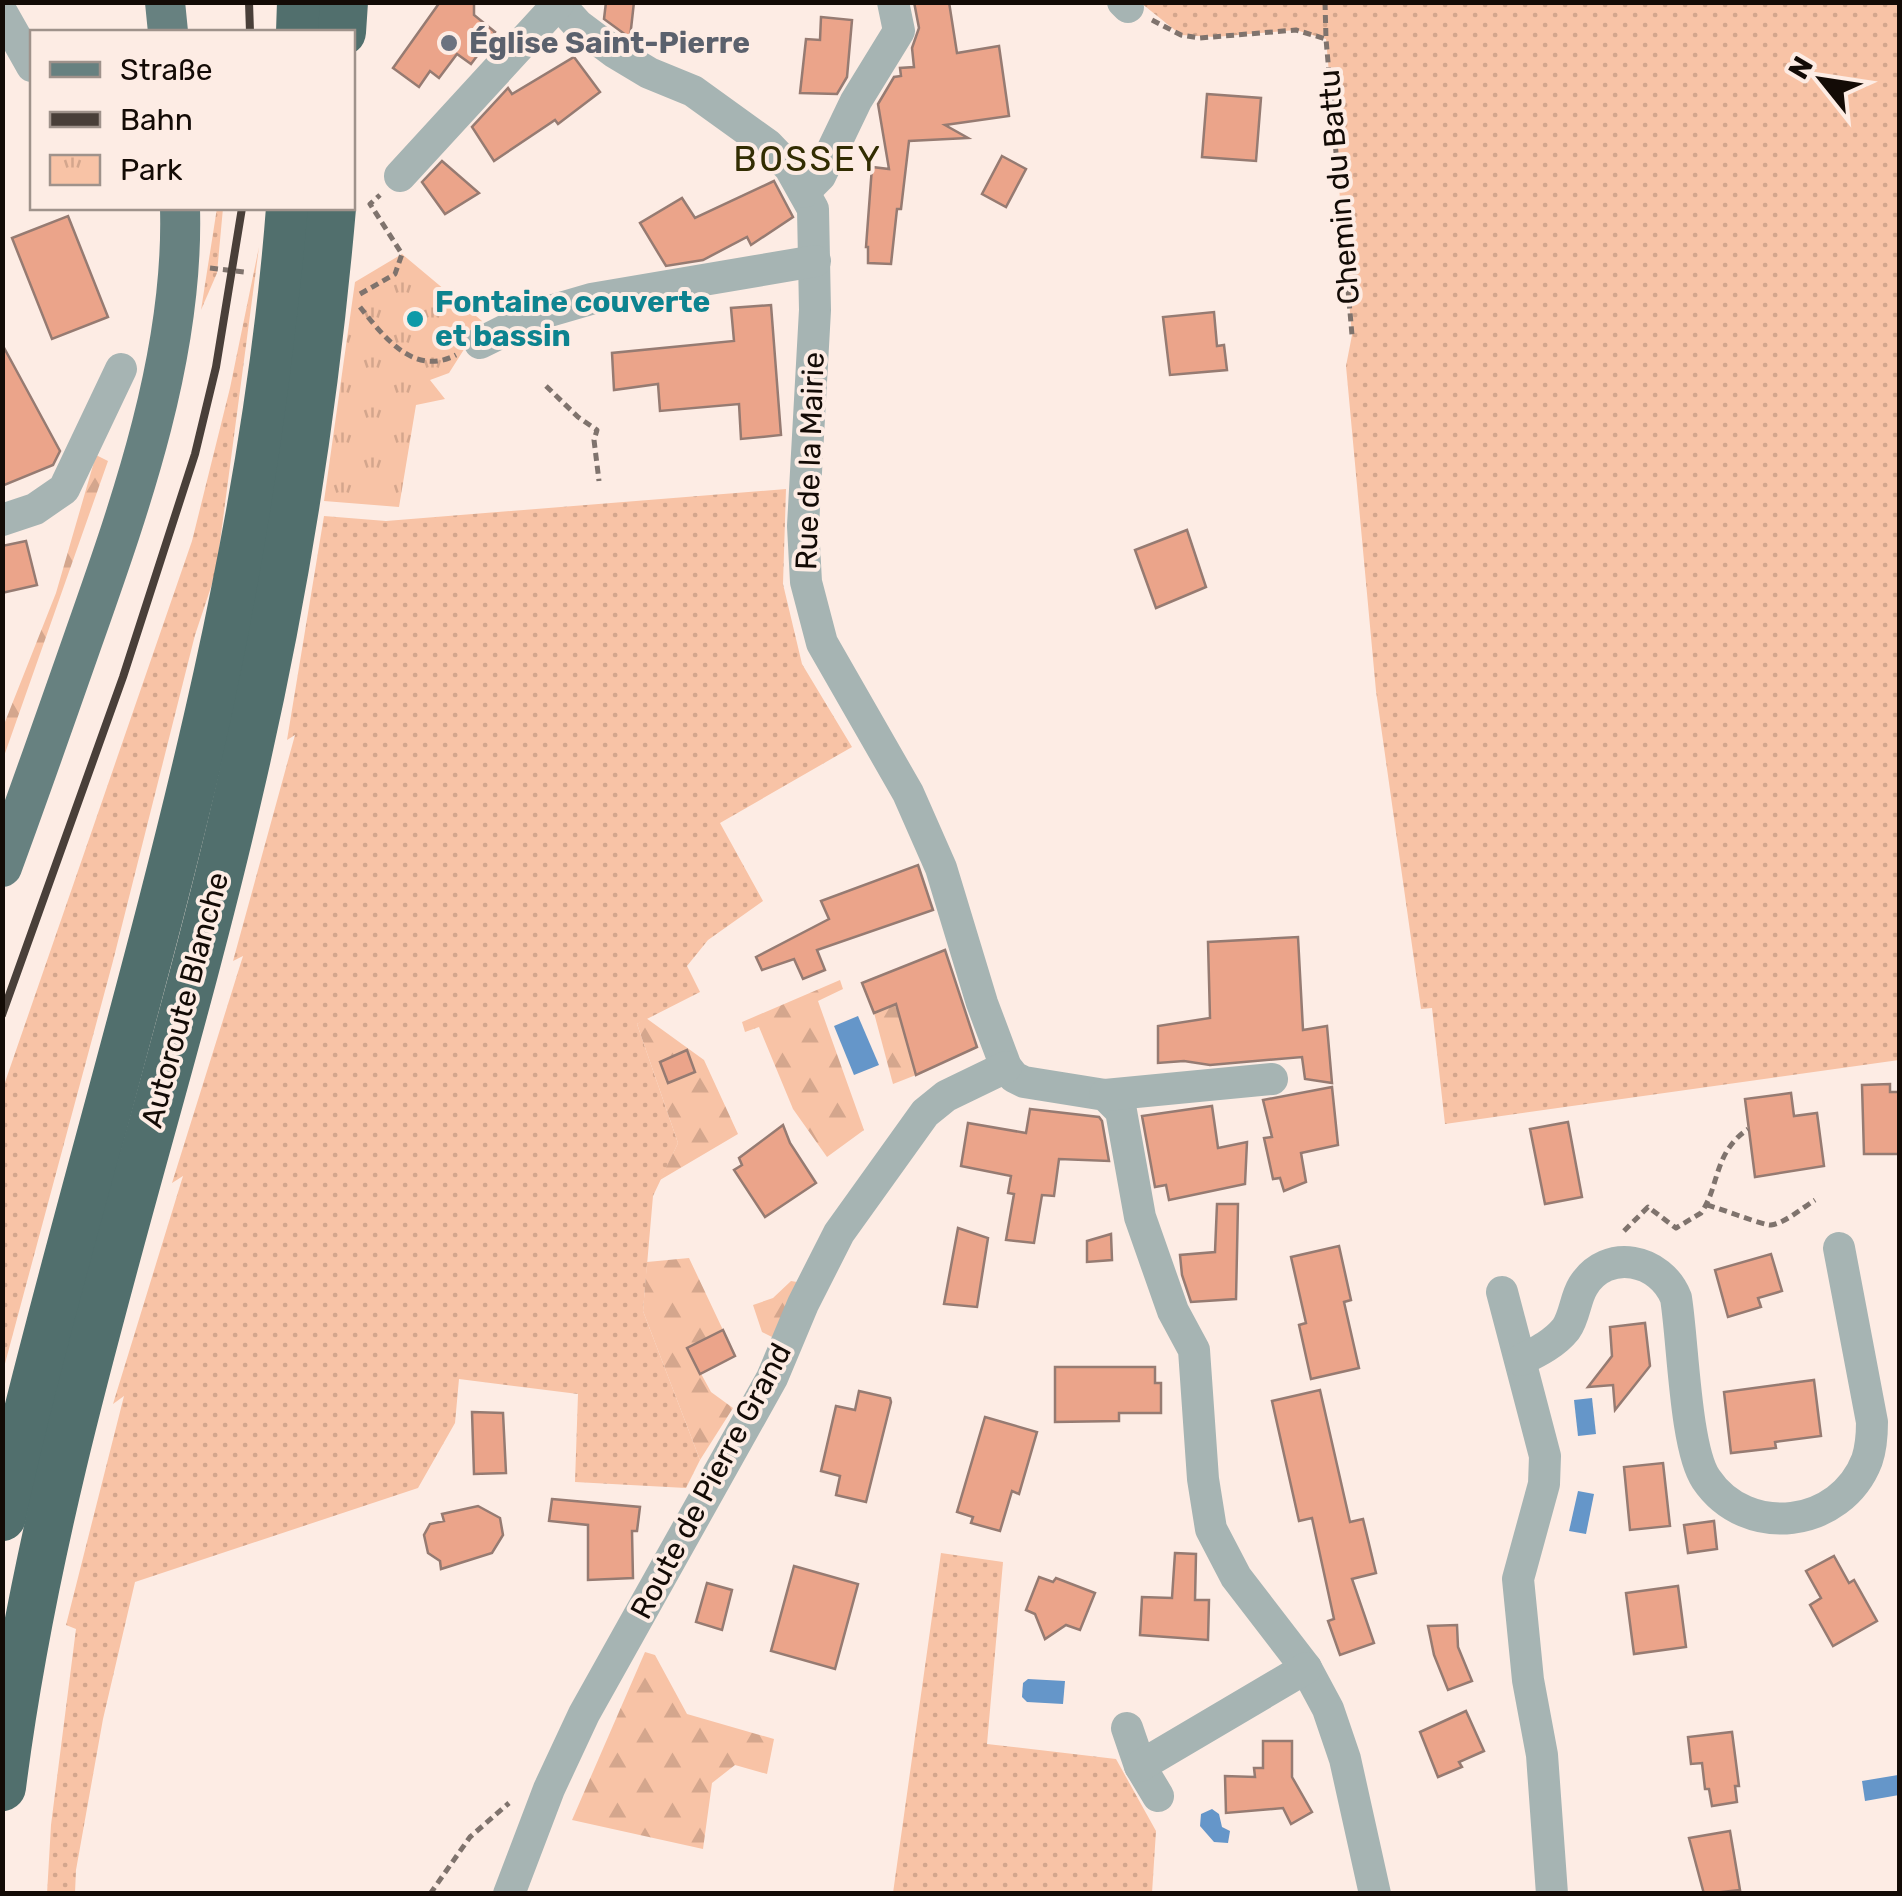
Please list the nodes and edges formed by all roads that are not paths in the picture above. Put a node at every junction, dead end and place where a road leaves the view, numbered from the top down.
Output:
1 (165, 2) edge
2 (301, 2) edge
3 (344, 2) edge
4 (893, 2) edge
5 (558, 3) edge
6 (2, 13) edge
7 (168, 30) edge
8 (300, 30) edge
9 (342, 30) edge
10 (30, 62) edge
11 (400, 176) road end
12 (804, 192) junction
13 (175, 210) edge
14 (290, 210) edge
15 (332, 210) edge
16 (816, 261) junction
17 (480, 343) road end
18 (121, 369) dead end
19 (2, 520) edge
20 (2, 868) edge
21 (1006, 1066) junction
22 (1272, 1078) dead end
23 (1111, 1100) junction
24 (1839, 1248) dead end
25 (1502, 1292) dead end
26 (1520, 1360) junction
27 (2, 1517) edge
28 (1306, 1668) junction
29 (1127, 1728) dead end
30 (1140, 1766) junction
31 (2, 1786) edge
32 (1158, 1796) dead end
33 (508, 1894) edge
34 (1375, 1894) edge
35 (1552, 1894) edge

1 - 7 main road
2 - 8 highway
3 - 9 highway
4 - 12 street
5 - 11 street
5 - 12 street, Rue de la Mairie
6 - 10 street
12 - 16 street, Rue de la Mairie
13 - 20 main road
14 - 27 highway, Autoroute Blanche
15 - 31 highway, Autoroute Blanche
16 - 17 street
16 - 21 street, Rue de la Mairie
18 - 19 street
21 - 23 street
21 - 33 street, Route de Pierre Grand
22 - 23 street
23 - 28 street
24 - 26 street
25 - 26 street
26 - 35 street
28 - 30 street
28 - 34 street
29 - 30 street
30 - 32 street

